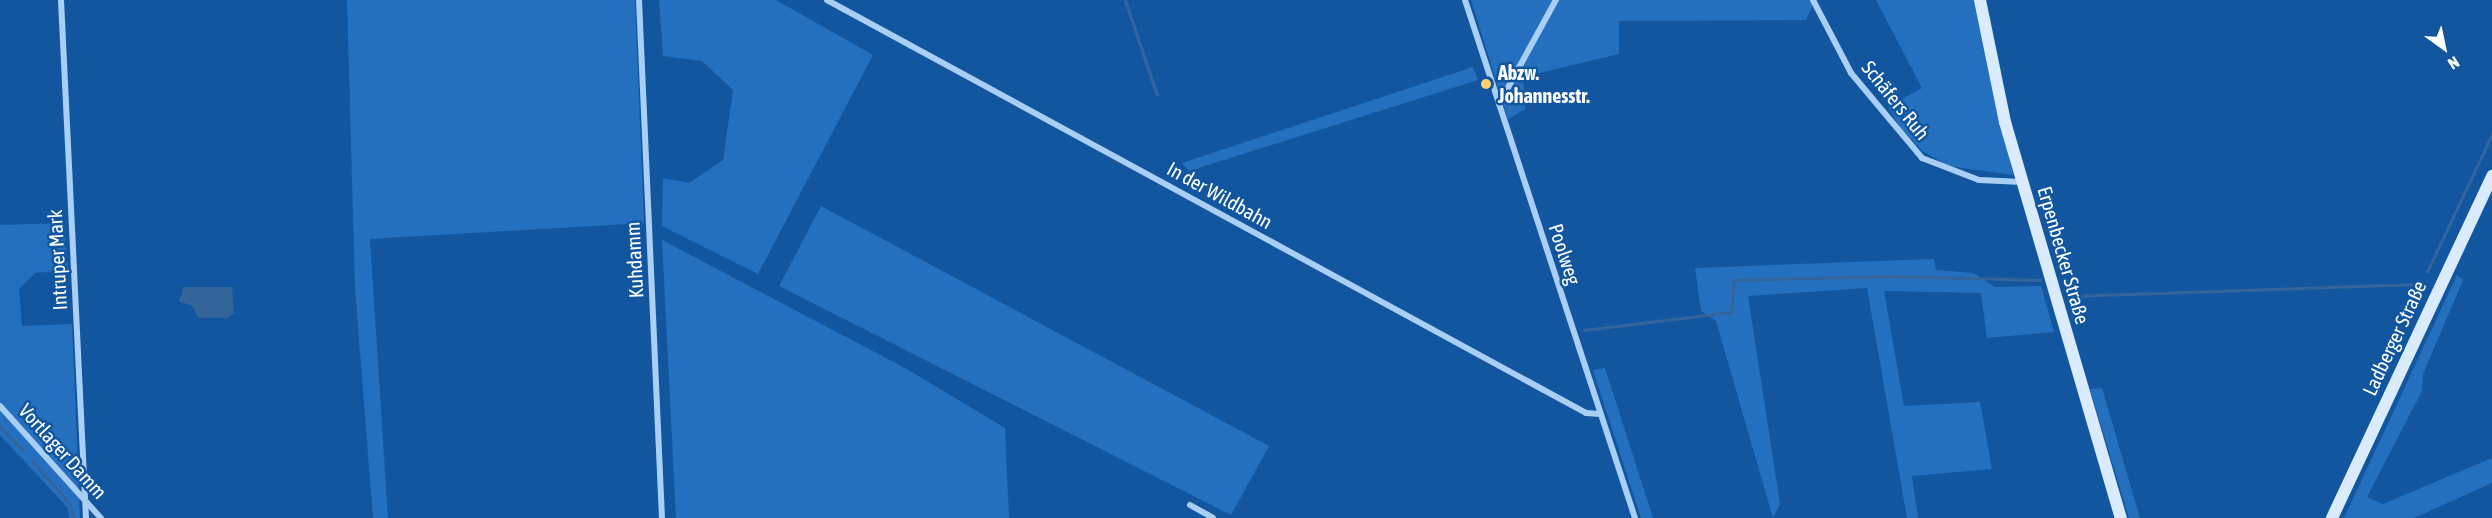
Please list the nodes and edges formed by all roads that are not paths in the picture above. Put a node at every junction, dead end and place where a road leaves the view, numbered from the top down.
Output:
1 (61, 0) edge
2 (639, 0) edge
3 (827, 0) edge
4 (1465, 0) edge
5 (1556, 0) edge
6 (1813, 0) edge
7 (1980, 0) edge
8 (1499, 104) junction
9 (2492, 176) edge
10 (2023, 182) junction
11 (0, 406) edge
12 (1600, 414) junction
13 (86, 498) junction
14 (1190, 505) dead end
15 (86, 518) edge
16 (101, 518) edge
17 (662, 518) edge
18 (1213, 518) edge
19 (1635, 518) edge
20 (2121, 518) edge
21 (2332, 518) edge

1 - 13 street, Intruper Mark
2 - 17 street, Kuhdamm
3 - 12 street, In der Wildbahn
4 - 8 street, Poolweg
5 - 8 street
6 - 10 street, Schäfers Ruh
7 - 10 main road, Erpenbecker Straße
8 - 12 street, Poolweg
9 - 21 main road, Ladberger Straße
10 - 20 main road, Erpenbecker Straße
11 - 13 street, Vortlager Damm
12 - 19 street, Poolweg
13 - 15 street, Intruper Mark
13 - 16 street, Vortlager Damm
14 - 18 street

